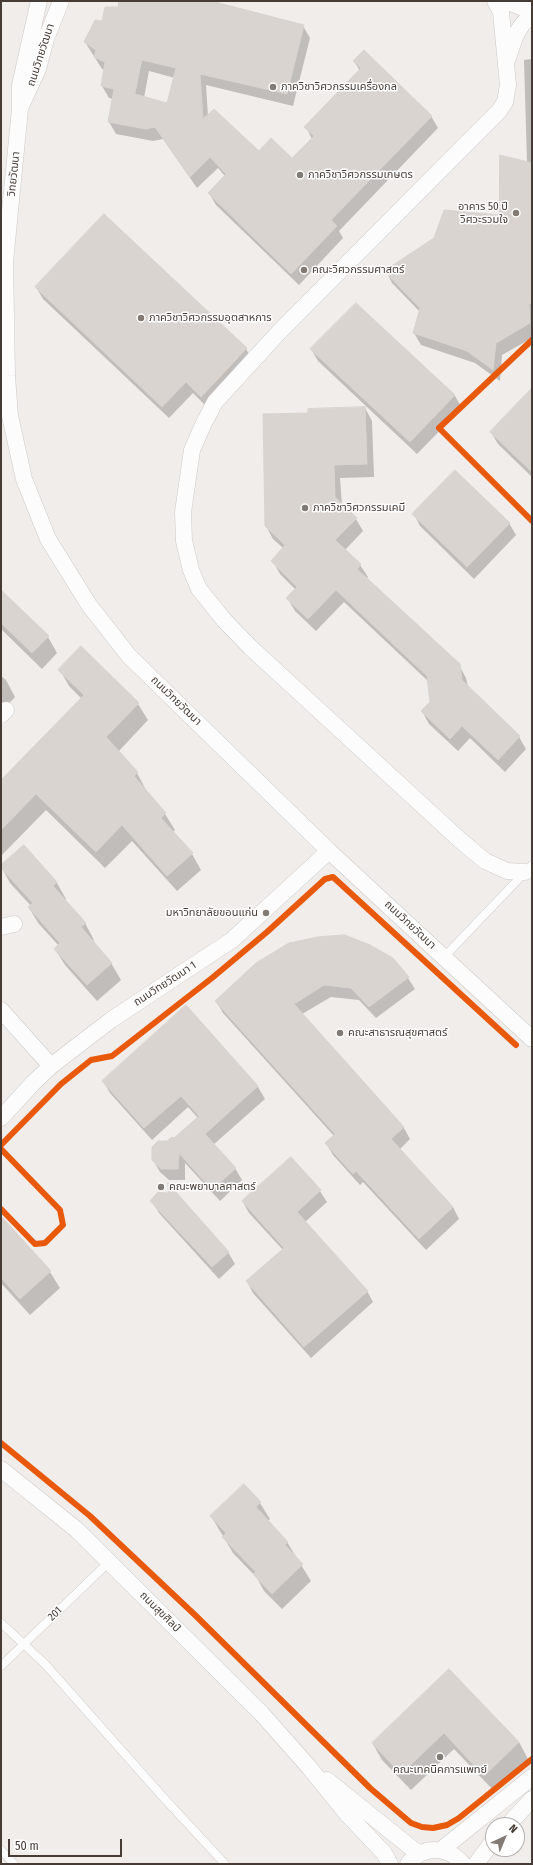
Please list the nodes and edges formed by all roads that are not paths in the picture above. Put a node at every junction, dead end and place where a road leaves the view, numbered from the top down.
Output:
1 (39, 1) edge
2 (61, 1) edge
3 (495, 1) edge
4 (505, 1) edge
5 (532, 11) edge
6 (532, 16) edge
7 (506, 64) junction
8 (20, 109) junction
9 (5, 262) joint
10 (329, 851) junction
11 (529, 869) edge
12 (444, 957) junction
13 (1, 1010) edge
14 (532, 1039) edge
15 (51, 1066) junction
16 (1, 1118) edge
17 (1, 1469) edge
18 (110, 1562) junction
19 (1, 1623) edge
20 (24, 1645) junction
21 (1, 1666) edge
22 (308, 1766) junction
23 (532, 1777) edge
24 (532, 1799) edge
25 (515, 1817) edge
26 (1, 1850) edge
27 (441, 1850) junction
28 (485, 1852) edge
29 (414, 1859) edge
30 (14, 1864) edge
31 (225, 1864) edge
32 (390, 1864) edge
33 (463, 1864) edge
34 (476, 1864) edge

1 - 8 street
2 - 8 street, ถนนวิทยวัฒนา
3 - 7 street
4 - 5 street
6 - 7 street
7 - 11 street
8 - 9 street, วิทยวัฒนา
9 - 10 street, ถนนวิทยวัฒนา
10 - 12 street, ถนนวิทยวัฒนา
10 - 15 street, ถนนวิทยวัฒนา 1
11 - 12 lane
12 - 14 street, ถนนวิทยวัฒนา
13 - 15 street
15 - 16 street, ถนนวิทยวัฒนา 1
17 - 18 street, ถนนสุขศิลป์
18 - 20 lane, 201
18 - 22 street, ถนนสุขศิลป์
19 - 20 lane
20 - 21 lane, 201
20 - 31 lane
22 - 29 street
22 - 32 street
23 - 27 street
24 - 25 street
26 - 30 lane
27 - 29 street
27 - 33 street
28 - 34 street

